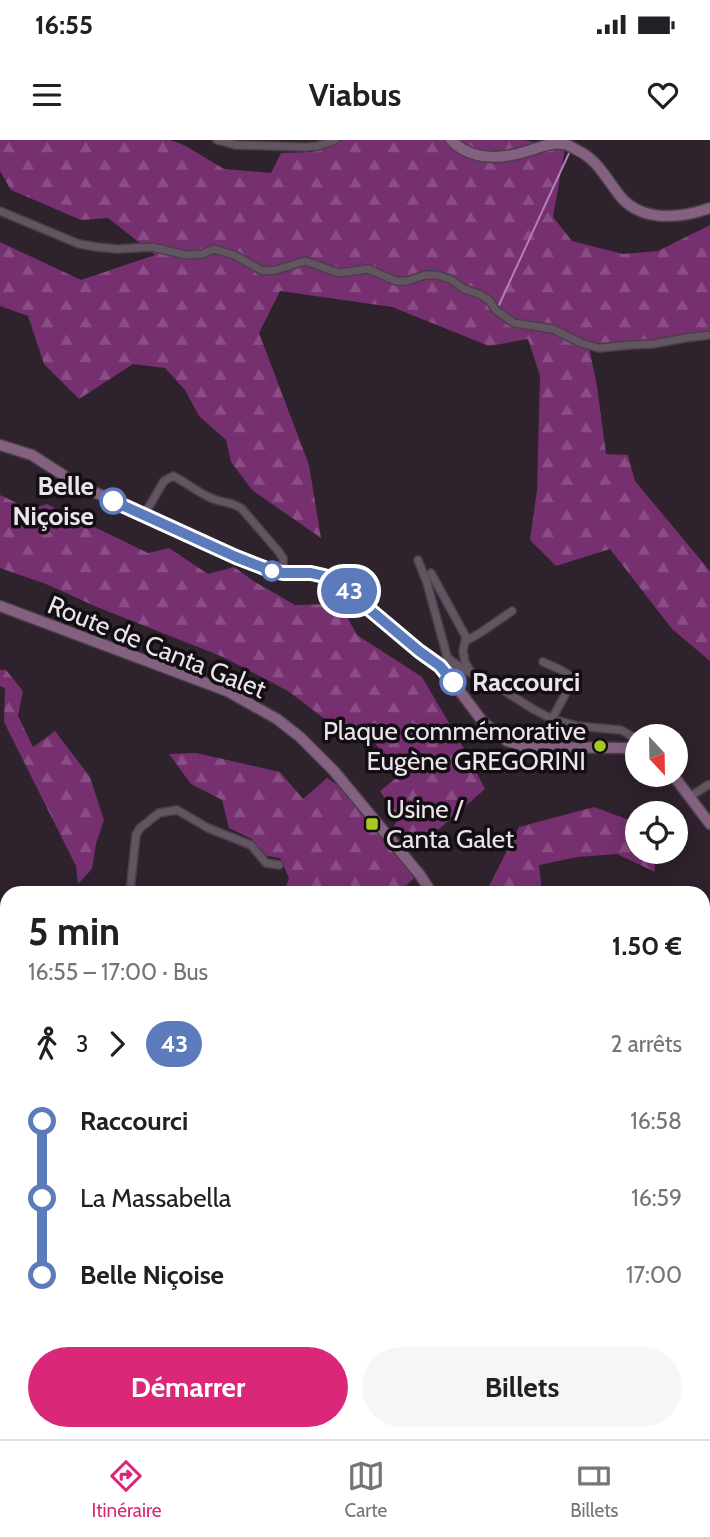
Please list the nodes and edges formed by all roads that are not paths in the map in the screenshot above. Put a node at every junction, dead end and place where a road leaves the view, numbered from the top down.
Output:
1 (217, 140) edge
2 (335, 140) edge
3 (451, 140) edge
4 (710, 208) edge
5 (0, 211) edge
6 (710, 335) edge
7 (0, 445) edge
8 (144, 515) junction
9 (418, 560) dead end
10 (283, 573) junction
11 (431, 573) dead end
12 (0, 607) edge
13 (512, 611) dead end
14 (466, 641) junction
15 (447, 658) junction
16 (543, 662) dead end
17 (474, 675) junction
18 (456, 685) junction
19 (552, 719) junction
20 (625, 732) edge
21 (625, 748) edge
22 (710, 785) edge
23 (683, 788) edge
24 (690, 797) junction
25 (710, 824) edge
26 (279, 865) dead end
27 (131, 886) edge
28 (427, 886) edge

1 - 2 street
3 - 4 street
5 - 6 street
7 - 8 street
8 - 10 street
8 - 10 street
9 - 15 street
10 - 18 street
11 - 14 street
12 - 28 street, Route de Canta Galet
13 - 14 street
14 - 17 street
15 - 17 street
15 - 18 street
16 - 19 street
17 - 19 street
18 - 21 street
19 - 20 street
22 - 24 street
23 - 24 street
24 - 25 street
26 - 27 street

